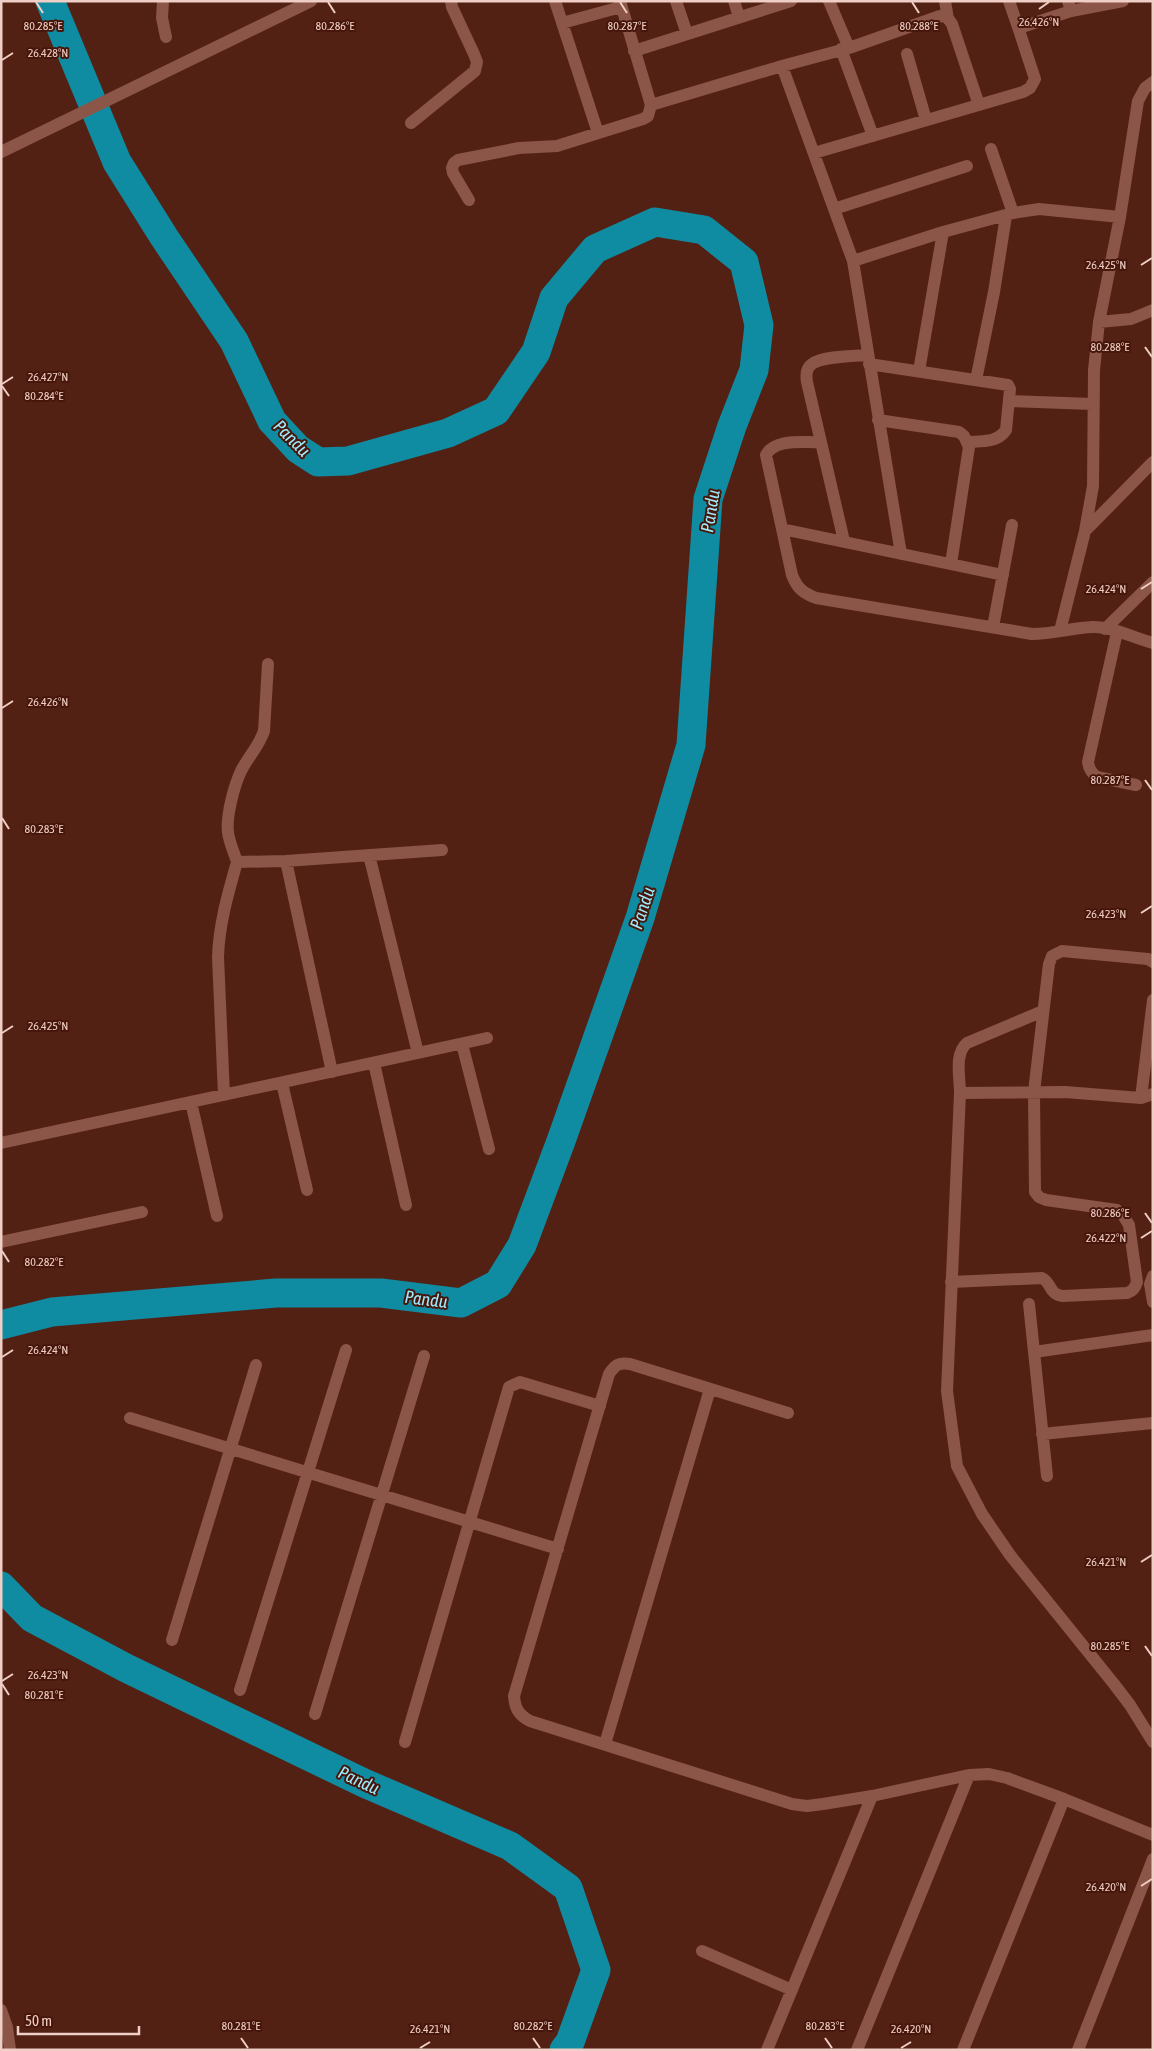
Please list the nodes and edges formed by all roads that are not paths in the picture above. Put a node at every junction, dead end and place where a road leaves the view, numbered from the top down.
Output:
1 (164, 1) edge
2 (311, 1) edge
3 (451, 1) edge
4 (555, 1) edge
5 (676, 1) edge
6 (734, 1) edge
7 (790, 1) edge
8 (829, 1) edge
9 (945, 1) edge
10 (1009, 1) edge
11 (1123, 1) edge
12 (620, 4) edge
13 (1070, 6) edge
14 (739, 17) junction
15 (948, 19) junction
16 (562, 23) junction
17 (1019, 30) junction
18 (687, 34) junction
19 (166, 37) dead end
20 (845, 48) junction
21 (634, 50) junction
22 (907, 54) dead end
23 (782, 66) junction
24 (1153, 82) edge
25 (979, 105) junction
26 (651, 106) junction
27 (926, 120) junction
28 (411, 123) dead end
29 (598, 133) junction
30 (873, 136) junction
31 (991, 149) dead end
32 (1, 152) edge
33 (814, 153) junction
34 (968, 166) dead end
35 (469, 200) dead end
36 (834, 208) junction
37 (1010, 214) junction
38 (1120, 217) junction
39 (943, 232) junction
40 (853, 260) junction
41 (1153, 310) edge
42 (1099, 322) junction
43 (869, 359) junction
44 (919, 371) junction
45 (976, 380) junction
46 (1009, 400) junction
47 (1093, 404) junction
48 (878, 420) junction
49 (820, 442) junction
50 (967, 442) junction
51 (1153, 462) edge
52 (1012, 525) dead end
53 (782, 528) junction
54 (1085, 530) junction
55 (844, 541) junction
56 (901, 554) junction
57 (951, 564) junction
58 (1003, 575) junction
59 (1153, 582) edge
60 (993, 627) junction
61 (1111, 630) junction
62 (1060, 631) junction
63 (1153, 644) edge
64 (268, 664) dead end
65 (1136, 785) dead end
66 (442, 850) dead end
67 (369, 855) junction
68 (286, 861) junction
69 (237, 862) junction
70 (1153, 962) edge
71 (1153, 1000) edge
72 (1043, 1011) junction
73 (487, 1038) dead end
74 (462, 1044) junction
75 (418, 1053) junction
76 (374, 1063) junction
77 (332, 1072) junction
78 (282, 1083) junction
79 (1034, 1092) junction
80 (960, 1093) junction
81 (224, 1095) junction
82 (1147, 1096) edge
83 (190, 1102) junction
84 (1, 1143) edge
85 (489, 1149) dead end
86 (307, 1190) dead end
87 (406, 1205) dead end
88 (142, 1212) dead end
89 (217, 1216) dead end
90 (1, 1242) edge
91 (1153, 1276) edge
92 (950, 1282) junction
93 (1153, 1302) edge
94 (1029, 1304) dead end
95 (1153, 1335) edge
96 (346, 1350) dead end
97 (1034, 1352) junction
98 (424, 1356) dead end
99 (256, 1365) dead end
100 (710, 1389) junction
101 (600, 1406) junction
102 (788, 1413) dead end
103 (130, 1418) dead end
104 (1153, 1423) edge
105 (1042, 1434) junction
106 (231, 1449) junction
107 (308, 1472) junction
108 (1047, 1476) dead end
109 (382, 1495) junction
110 (469, 1522) junction
111 (558, 1549) junction
112 (172, 1640) dead end
113 (240, 1690) dead end
114 (315, 1714) dead end
115 (405, 1742) dead end
116 (1153, 1742) edge
117 (605, 1744) junction
118 (969, 1775) junction
119 (872, 1796) junction
120 (1064, 1799) junction
121 (1153, 1835) edge
122 (1153, 1859) edge
123 (702, 1951) dead end
124 (792, 1990) junction
125 (1, 2010) edge
126 (10, 2050) edge
127 (767, 2050) edge
128 (857, 2050) edge
129 (963, 2050) edge
130 (1078, 2050) edge

1 - 19 street
2 - 32 street
3 - 28 street
4 - 16 street
5 - 18 street
6 - 14 street
7 - 14 street
8 - 20 street
9 - 15 street
10 - 17 street
11 - 13 street
12 - 16 street
12 - 21 street
13 - 17 street
14 - 18 street
15 - 20 street
15 - 25 street
16 - 29 street
17 - 25 street
18 - 21 street
20 - 23 street
20 - 30 street
21 - 26 street
22 - 27 street
23 - 26 street
23 - 33 street
24 - 38 street
25 - 27 street
26 - 29 street
27 - 30 street
29 - 35 street
30 - 33 street
31 - 37 street
33 - 36 street
34 - 36 street
36 - 40 street
37 - 38 street
37 - 39 street
37 - 45 street
38 - 42 street
39 - 40 street
39 - 44 street
40 - 43 street
41 - 42 street
42 - 47 street
43 - 44 street
43 - 48 street
43 - 49 street
44 - 45 street
45 - 46 street
46 - 47 street
46 - 50 street
47 - 54 street
48 - 50 street
48 - 56 street
49 - 53 street
49 - 55 street
50 - 57 street
51 - 54 street
52 - 58 street
53 - 55 street
53 - 60 street
54 - 62 street
55 - 56 street
56 - 57 street
57 - 58 street
58 - 60 street
59 - 61 street
60 - 62 street
61 - 62 street
61 - 63 street
61 - 65 street
64 - 69 street
66 - 67 street
67 - 68 street
67 - 75 street
68 - 69 street
68 - 77 street
69 - 81 street
70 - 72 street
71 - 82 street
72 - 79 street
72 - 80 street
73 - 74 street
74 - 75 street
74 - 85 street
75 - 76 street
76 - 77 street
76 - 87 street
77 - 78 street
78 - 81 street
78 - 86 street
79 - 80 street
79 - 82 street
79 - 92 street
80 - 92 street
81 - 83 street
83 - 84 street
83 - 89 street
88 - 90 street
91 - 93 street
92 - 116 street
94 - 97 street
95 - 97 street
96 - 107 street
97 - 105 street
98 - 109 street
99 - 106 street
100 - 101 street
100 - 102 street
100 - 117 street
101 - 110 street
101 - 111 street
103 - 106 street
104 - 105 street
105 - 108 street
106 - 107 street
106 - 112 street
107 - 109 street
107 - 113 street
109 - 110 street
109 - 114 street
110 - 111 street
110 - 115 street
111 - 117 street
117 - 119 street
118 - 119 street
118 - 120 street
118 - 128 street
119 - 124 street
120 - 121 street
120 - 129 street
122 - 130 street
123 - 124 street
124 - 127 street
125 - 126 street

